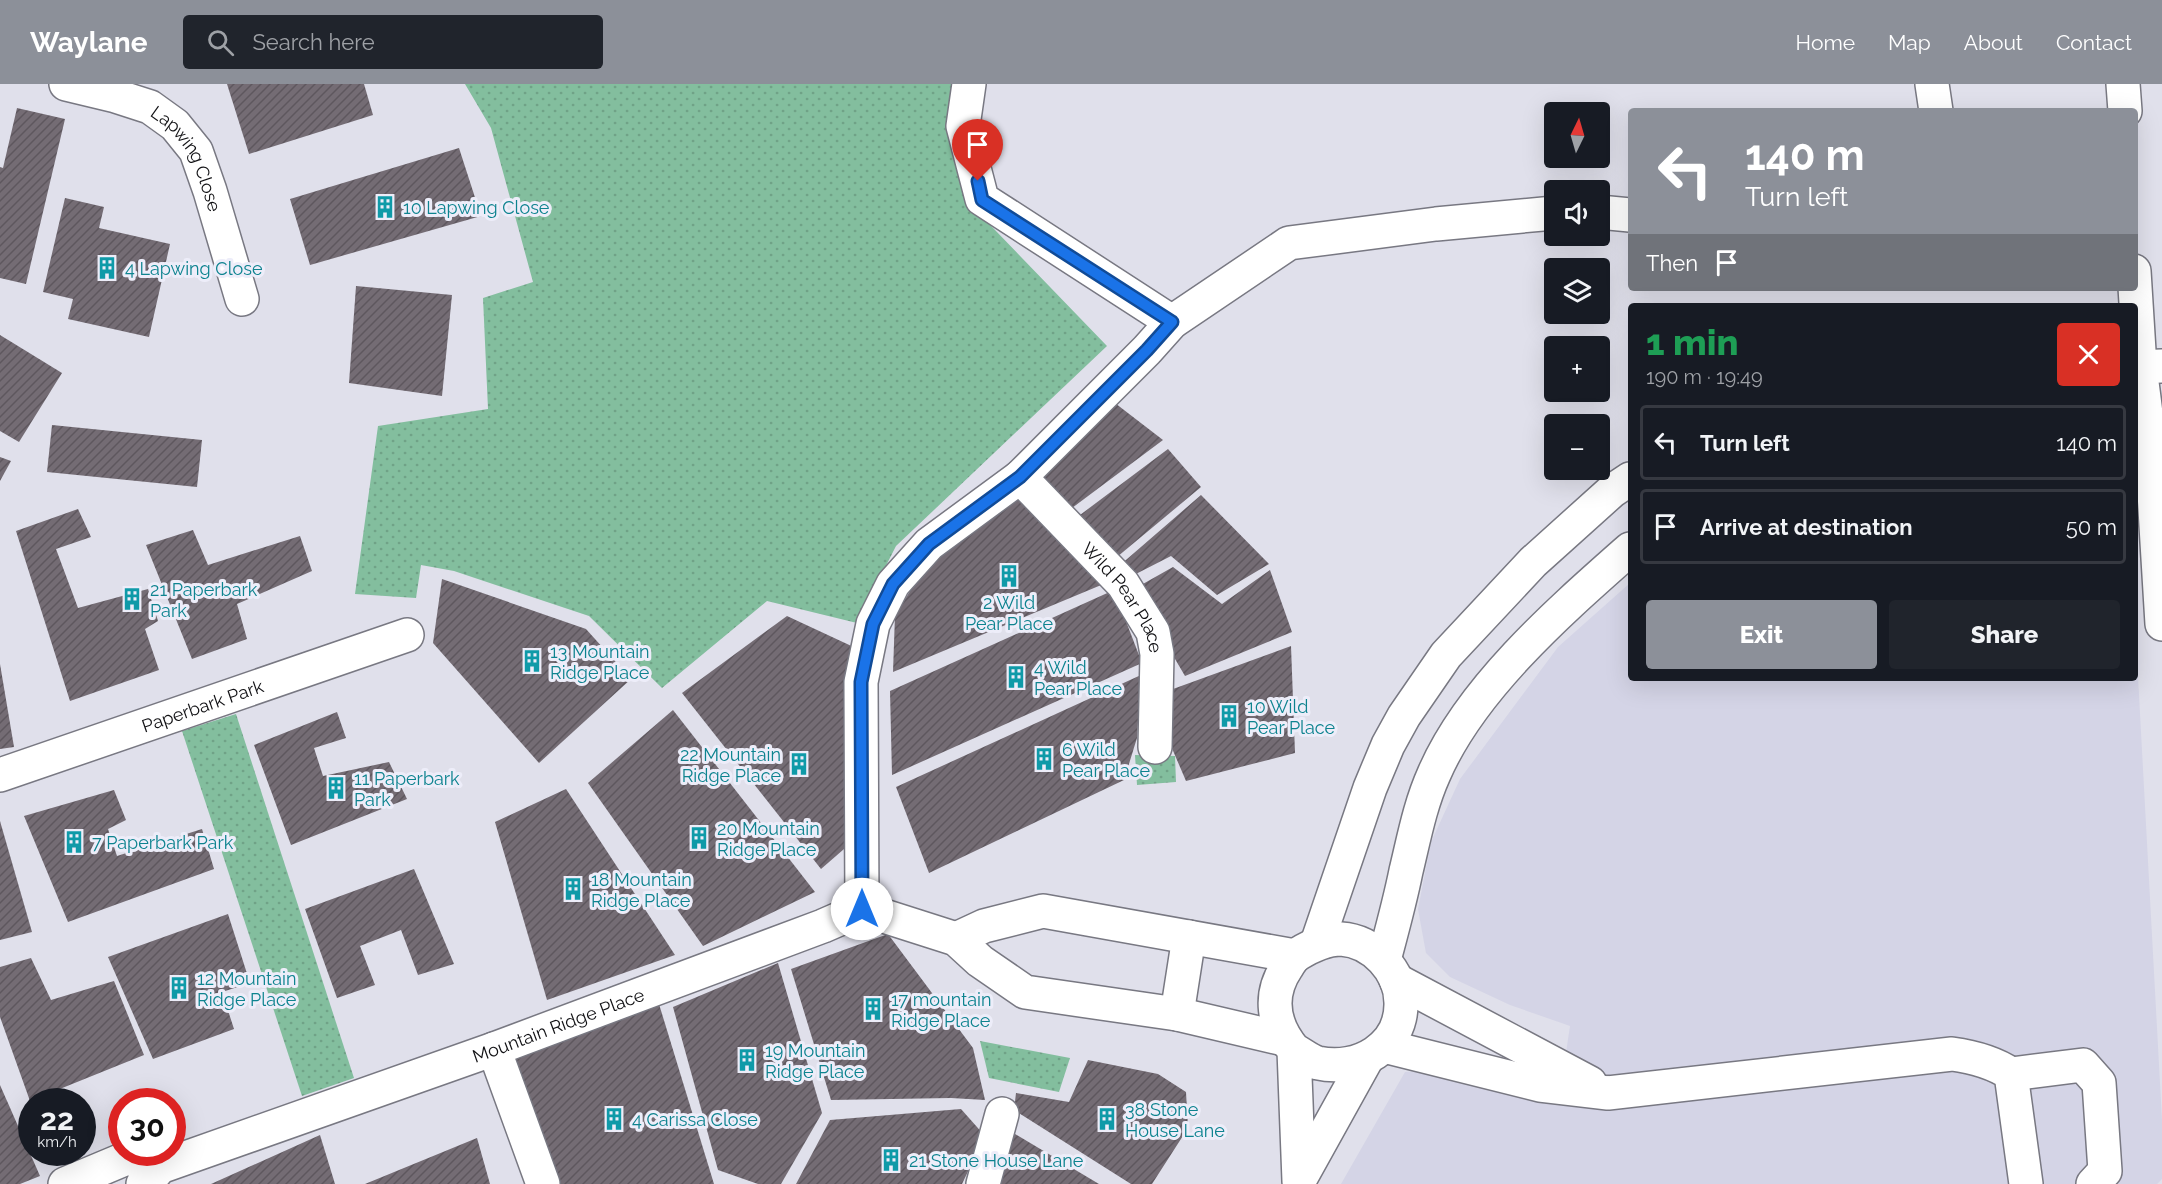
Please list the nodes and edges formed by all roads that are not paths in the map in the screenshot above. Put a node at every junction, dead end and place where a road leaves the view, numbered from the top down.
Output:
1 (66, 84) edge
2 (969, 84) edge
3 (1932, 84) edge
4 (2123, 84) edge
5 (1936, 108) edge
6 (2125, 108) edge
7 (1610, 213) edge
8 (1544, 214) edge
9 (1628, 215) edge
10 (242, 299) dead end
11 (2138, 303) edge
12 (1172, 322) junction
13 (2146, 367) edge
14 (2149, 433) edge
15 (1020, 477) junction
16 (1628, 480) edge
17 (2138, 501) edge
18 (2157, 538) junction
19 (1628, 551) edge
20 (2162, 624) edge
21 (407, 635) dead end
22 (1155, 747) dead end
23 (0, 775) edge
24 (862, 909) junction
25 (1190, 937) junction
26 (956, 939) junction
27 (1306, 949) junction
28 (1390, 970) junction
29 (1177, 1014) junction
30 (1289, 1044) junction
31 (494, 1049) junction
32 (1375, 1053) junction
33 (2011, 1074) junction
34 (1608, 1093) junction
35 (1002, 1114) dead end
36 (151, 1175) edge
37 (1298, 1182) edge
38 (64, 1184) edge
39 (543, 1184) edge
40 (983, 1184) edge
41 (2026, 1184) edge
42 (2092, 1184) edge

1 - 10 street, Lapwing Close
2 - 12 street
3 - 5 street
4 - 6 street
7 - 9 street
8 - 12 street
11 - 13 street
12 - 15 street
13 - 14 street
14 - 18 street
15 - 22 street, Wild Pear Place
15 - 24 street
16 - 27 street
17 - 18 street
18 - 20 street
19 - 28 street
21 - 23 street, Paperbark Park
24 - 26 street
24 - 31 street, Mountain Ridge Place
25 - 26 street
25 - 27 street
25 - 29 street
26 - 29 street
27 - 28 street
27 - 30 street
28 - 32 street
28 - 34 street
29 - 30 street
30 - 32 street
30 - 37 street
31 - 36 street, Mountain Ridge Place
31 - 39 street
32 - 34 street
32 - 37 street
33 - 34 street
33 - 41 street
33 - 42 street
35 - 40 street
36 - 38 street, Mountain Ridge Place

